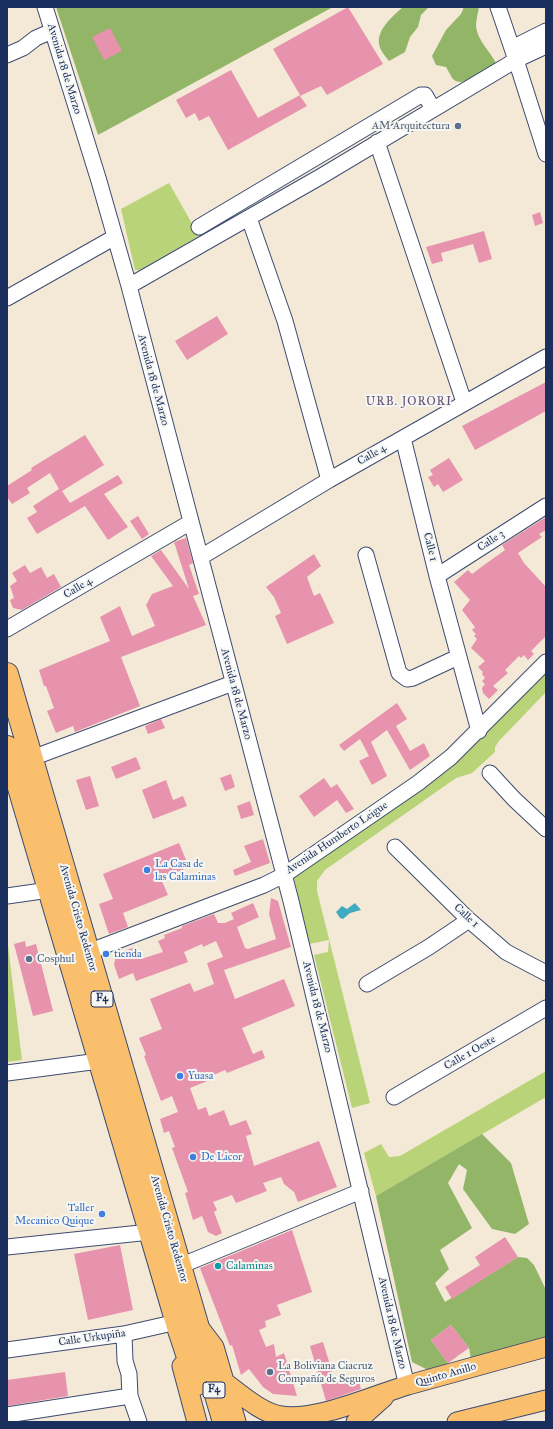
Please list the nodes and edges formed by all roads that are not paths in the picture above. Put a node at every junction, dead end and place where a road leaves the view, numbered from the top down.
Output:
1 (45, 7) edge
2 (498, 7) edge
3 (52, 31) junction
4 (546, 31) edge
5 (546, 46) edge
6 (514, 54) junction
7 (7, 55) edge
8 (433, 109) junction
9 (378, 142) junction
10 (546, 154) edge
11 (310, 161) junction
12 (320, 177) junction
13 (249, 218) junction
14 (199, 227) dead end
15 (115, 237) junction
16 (129, 286) junction
17 (7, 298) edge
18 (546, 357) edge
19 (464, 402) junction
20 (403, 438) junction
21 (329, 480) junction
22 (546, 506) edge
23 (191, 522) junction
24 (366, 556) dead end
25 (201, 557) junction
26 (437, 576) junction
27 (7, 629) edge
28 (458, 657) junction
29 (546, 662) edge
30 (7, 674) edge
31 (233, 683) junction
32 (479, 731) junction
33 (7, 747) edge
34 (32, 758) junction
35 (490, 773) dead end
36 (546, 829) edge
37 (395, 847) dead end
38 (284, 875) junction
39 (49, 890) junction
40 (7, 896) edge
41 (469, 920) junction
42 (88, 952) junction
43 (546, 973) edge
44 (367, 984) dead end
45 (546, 1008) edge
46 (99, 1061) junction
47 (7, 1072) edge
48 (394, 1097) dead end
49 (361, 1191) junction
50 (150, 1232) junction
51 (7, 1247) edge
52 (180, 1266) junction
53 (184, 1326) junction
54 (124, 1334) junction
55 (546, 1347) edge
56 (7, 1350) edge
57 (198, 1360) junction
58 (224, 1382) junction
59 (399, 1388) junction
60 (130, 1396) junction
61 (546, 1400) edge
62 (7, 1415) edge
63 (139, 1422) edge
64 (197, 1422) edge
65 (208, 1422) edge
66 (224, 1422) edge
67 (236, 1422) edge
68 (356, 1422) edge
69 (457, 1422) edge

1 - 3 street, Avenida 18 de Marzo
2 - 6 street
3 - 7 street
3 - 15 street, Avenida 18 de Marzo
4 - 6 street
5 - 6 street
6 - 8 street
6 - 10 street
8 - 9 street
8 - 11 street
9 - 12 street
9 - 19 street
11 - 12 street
11 - 14 street
12 - 13 street
13 - 16 street
13 - 21 street
15 - 16 street, Avenida 18 de Marzo
15 - 17 street
16 - 23 street, Avenida 18 de Marzo
18 - 19 street, Calle 4
19 - 20 street, Calle 4
20 - 21 street, Calle 4
20 - 26 street, Calle 1
21 - 25 street, Calle 4
22 - 26 street, Calle 3
23 - 25 street, Avenida 18 de Marzo
23 - 27 street, Calle 4
24 - 28 street
25 - 31 street, Avenida 18 de Marzo
26 - 28 street, Calle 1
28 - 32 street, Calle 1
29 - 32 street, Avenida Humberto Leigue
30 - 34 highway, Avenida Cristo Redentor / F4
31 - 34 street
31 - 38 street, Avenida 18 de Marzo
32 - 38 street, Avenida Humberto Leigue
33 - 39 highway, Avenida Cristo Redentor / F4
34 - 42 highway, Avenida Cristo Redentor / F4
35 - 36 street
37 - 41 street, Calle 1
38 - 42 street, Avenida Humberto Leigue
38 - 49 street, Avenida 18 de Marzo
39 - 40 street
39 - 46 highway, Avenida Cristo Redentor / F4
41 - 43 street, Calle 1
41 - 44 street
42 - 52 highway, Avenida Cristo Redentor / F4
45 - 48 street, Calle 1 Oeste
46 - 47 street
46 - 50 highway, Avenida Cristo Redentor / F4
49 - 52 street
49 - 59 street, Avenida 18 de Marzo
50 - 51 street
50 - 53 highway, Avenida Cristo Redentor / F4
52 - 53 highway, Avenida Cristo Redentor / F4
53 - 54 street, Calle Urkupiña
53 - 57 highway, Avenida Cristo Redentor / F4
53 - 58 main road, Avenida Cristo Redentor
53 - 64 main road, Avenida Cristo Redentor
54 - 56 street, Calle Urkupiña
54 - 60 street
55 - 59 main road, Quinto Anillo
57 - 65 highway, Avenida Cristo Redentor / F4
57 - 66 highway, Avenida Cristo Redentor / F4
58 - 59 main road
58 - 67 main road, Avenida Cristo Redentor
59 - 68 main road, Quinto Anillo
60 - 62 street
60 - 63 street
61 - 69 main road

